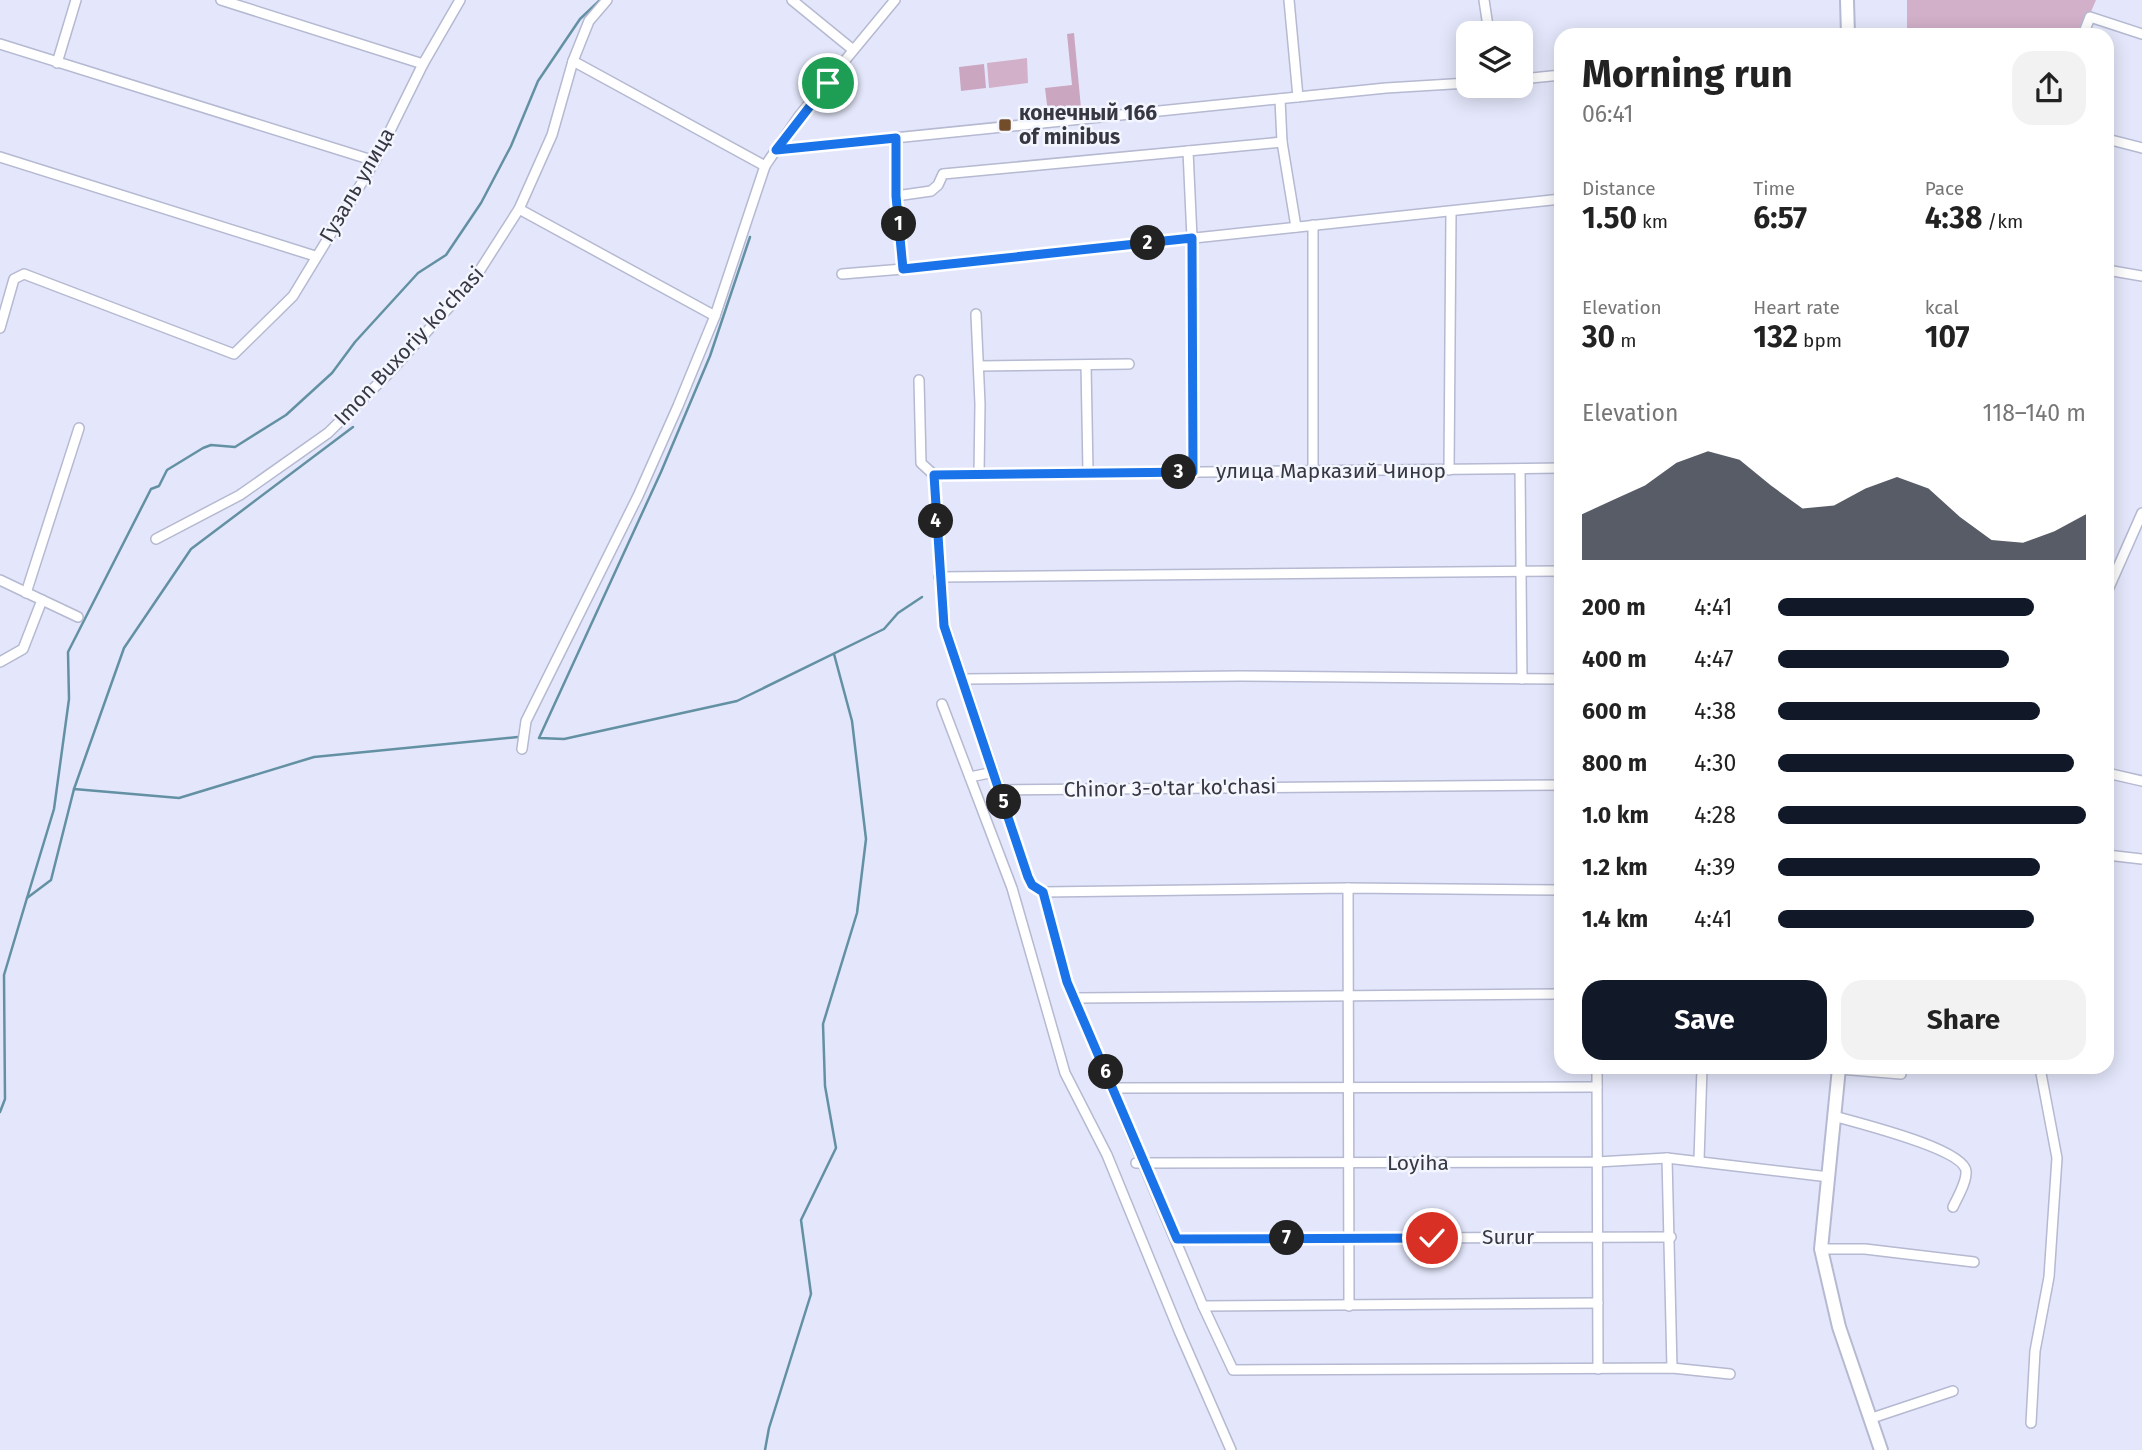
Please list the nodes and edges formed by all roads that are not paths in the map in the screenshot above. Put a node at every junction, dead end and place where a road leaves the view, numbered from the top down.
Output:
1 (76, 0) edge
2 (221, 0) edge
3 (460, 0) edge
4 (607, 0) edge
5 (792, 0) edge
6 (895, 0) edge
7 (1289, 0) edge
8 (1485, 0) edge
9 (1847, 0) edge
10 (1488, 21) edge
11 (1848, 28) edge
12 (2086, 28) edge
13 (2142, 34) edge
14 (0, 44) edge
15 (852, 49) junction
16 (573, 61) junction
17 (57, 63) junction
18 (423, 64) junction
19 (1554, 76) edge
20 (1533, 78) edge
21 (1456, 84) edge
22 (1298, 97) junction
23 (1280, 99) junction
24 (896, 138) junction
25 (2114, 141) edge
26 (1282, 142) junction
27 (2142, 148) edge
28 (776, 150) junction
29 (1188, 151) junction
30 (0, 156) edge
31 (375, 161) junction
32 (765, 166) junction
33 (896, 196) junction
34 (1554, 201) edge
35 (519, 209) junction
36 (1451, 213) junction
37 (1313, 225) junction
38 (1296, 227) junction
39 (1192, 238) junction
40 (315, 256) junction
41 (899, 269) junction
42 (2114, 271) edge
43 (842, 274) dead end
44 (2142, 276) edge
45 (976, 314) dead end
46 (715, 316) junction
47 (0, 328) edge
48 (1129, 364) dead end
49 (1086, 365) junction
50 (979, 366) junction
51 (919, 380) dead end
52 (79, 428) dead end
53 (1554, 468) edge
54 (1313, 469) junction
55 (1520, 469) junction
56 (1449, 470) junction
57 (1088, 471) junction
58 (979, 472) junction
59 (1193, 472) junction
60 (934, 475) junction
61 (2142, 513) edge
62 (156, 539) dead end
63 (1554, 571) edge
64 (1523, 572) junction
65 (2114, 576) edge
66 (939, 578) junction
67 (0, 580) edge
68 (26, 593) junction
69 (42, 600) junction
70 (78, 617) dead end
71 (0, 662) edge
72 (1522, 679) junction
73 (1554, 679) edge
74 (964, 680) junction
75 (942, 704) dead end
76 (522, 749) dead end
77 (994, 772) junction
78 (2114, 775) edge
79 (970, 778) junction
80 (2142, 781) edge
81 (1554, 785) edge
82 (1000, 790) junction
83 (2114, 856) edge
84 (2142, 859) edge
85 (1348, 888) junction
86 (1554, 890) edge
87 (1043, 892) junction
88 (1554, 995) edge
89 (1349, 996) junction
90 (1076, 998) junction
91 (1597, 1074) edge
92 (1702, 1074) edge
93 (1838, 1074) edge
94 (2041, 1074) edge
95 (1597, 1087) junction
96 (1112, 1088) junction
97 (1349, 1088) junction
98 (1834, 1116) junction
99 (1667, 1158) junction
100 (1699, 1160) junction
101 (1597, 1162) junction
102 (1140, 1163) junction
103 (1349, 1163) junction
104 (1829, 1177) junction
105 (1953, 1207) dead end
106 (1597, 1237) junction
107 (1671, 1237) junction
108 (1349, 1238) junction
109 (1177, 1239) junction
110 (1821, 1249) junction
111 (1974, 1262) dead end
112 (1598, 1303) junction
113 (1349, 1306) junction
114 (1203, 1307) junction
115 (1672, 1368) junction
116 (1598, 1369) junction
117 (1730, 1374) dead end
118 (1953, 1391) dead end
119 (1872, 1418) junction
120 (2031, 1423) dead end
121 (1231, 1450) edge
122 (1881, 1450) edge

1 - 17 street
2 - 18 street
3 - 18 street, Гузаль улица
4 - 16 street, Imon Buxoriy ko'chasi
5 - 15 street
6 - 15 street
7 - 22 street
8 - 10 street
9 - 11 main road
12 - 13 street
14 - 17 street
15 - 28 street
16 - 32 street
16 - 35 street, Imon Buxoriy ko'chasi
17 - 31 street
18 - 31 street, Гузаль улица
19 - 20 street
21 - 22 street
22 - 23 street
23 - 24 street
23 - 26 street
24 - 28 street
24 - 33 street
25 - 27 street
26 - 29 street
26 - 38 street
28 - 32 street
29 - 33 street
29 - 39 street
30 - 40 street
31 - 40 street, Гузаль улица
32 - 46 street
33 - 41 street
34 - 36 street
35 - 46 street
35 - 62 street, Imon Buxoriy ko'chasi
36 - 37 street
36 - 56 street
37 - 38 street
37 - 54 street
38 - 39 street
39 - 41 street
39 - 59 street
40 - 47 street, Гузаль улица
41 - 43 street
42 - 44 street
45 - 50 street
46 - 76 street
48 - 49 street
49 - 50 street
49 - 57 street
50 - 58 street
51 - 60 street
52 - 68 street
53 - 55 street, улица Марказий Чинор
54 - 56 street, улица Марказий Чинор
54 - 59 street, улица Марказий Чинор
55 - 56 street, улица Марказий Чинор
55 - 64 street
57 - 58 street, улица Марказий Чинор
57 - 59 street, улица Марказий Чинор
58 - 60 street, улица Марказий Чинор
60 - 66 street
61 - 65 street
63 - 64 street
64 - 66 street
64 - 72 street
66 - 74 street
67 - 68 street
68 - 69 street
69 - 70 street
69 - 71 street
72 - 73 street
72 - 74 street
74 - 77 street
75 - 79 street
77 - 79 street
77 - 82 street
78 - 80 street
79 - 121 street
81 - 82 street, Chinor 3-o'tar ko'chasi
82 - 87 street
83 - 84 street
85 - 86 street
85 - 87 street
85 - 89 street
87 - 90 street
88 - 89 street
89 - 90 street
89 - 97 street
90 - 96 street
91 - 95 street
92 - 100 street
93 - 98 main road
94 - 120 street
95 - 97 street
95 - 101 street
96 - 97 street
96 - 102 street
97 - 103 street
98 - 104 main road
98 - 105 street
99 - 100 street, Loyiha
99 - 101 street, Loyiha
99 - 107 street
100 - 104 street, Loyiha
101 - 103 street, Loyiha
101 - 106 street
102 - 103 street, Loyiha
102 - 109 street
103 - 108 street
104 - 110 main road
106 - 107 street, Surur
106 - 108 street, Surur
106 - 112 street
107 - 115 street
108 - 109 street, Surur
108 - 113 street
109 - 114 street
110 - 111 street
110 - 119 main road
112 - 113 street
112 - 116 street
113 - 114 street
114 - 116 street
115 - 116 street
115 - 117 street
118 - 119 street
119 - 122 main road

